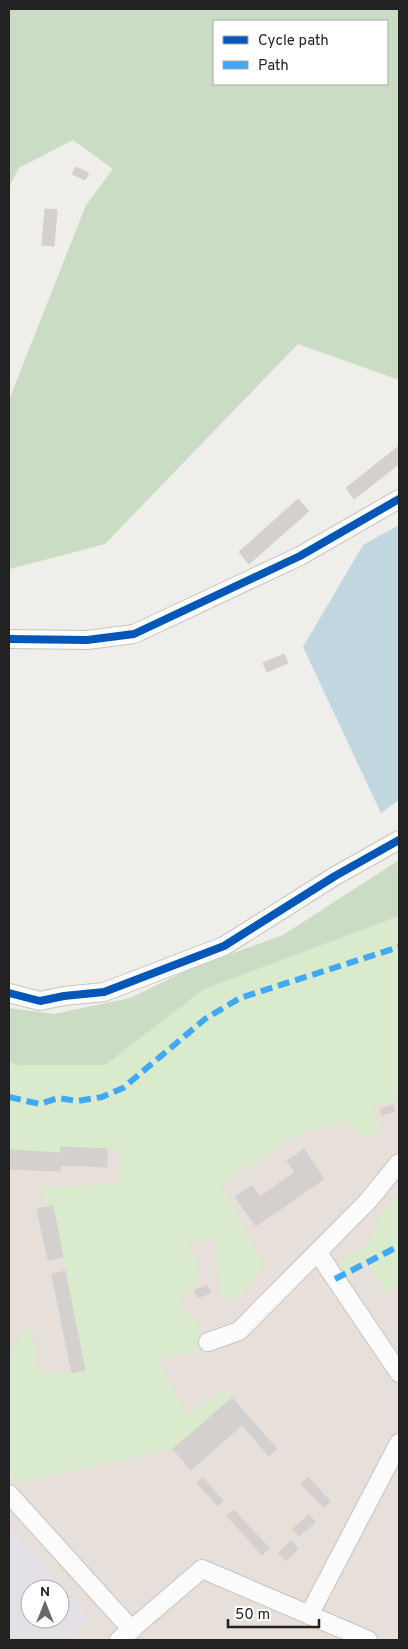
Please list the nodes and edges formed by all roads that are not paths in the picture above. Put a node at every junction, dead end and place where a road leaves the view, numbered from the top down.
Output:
1 (399, 499) edge
2 (9, 639) edge
3 (399, 840) edge
4 (9, 993) edge
5 (399, 1163) edge
6 (318, 1253) junction
7 (208, 1342) dead end
8 (399, 1373) edge
9 (399, 1443) edge
10 (9, 1494) edge
11 (309, 1615) junction
12 (127, 1636) edge
13 (368, 1640) edge

1 - 2 street
3 - 4 street
5 - 6 street
6 - 7 street
6 - 8 street
9 - 11 street
10 - 12 street
11 - 12 street
11 - 13 street

